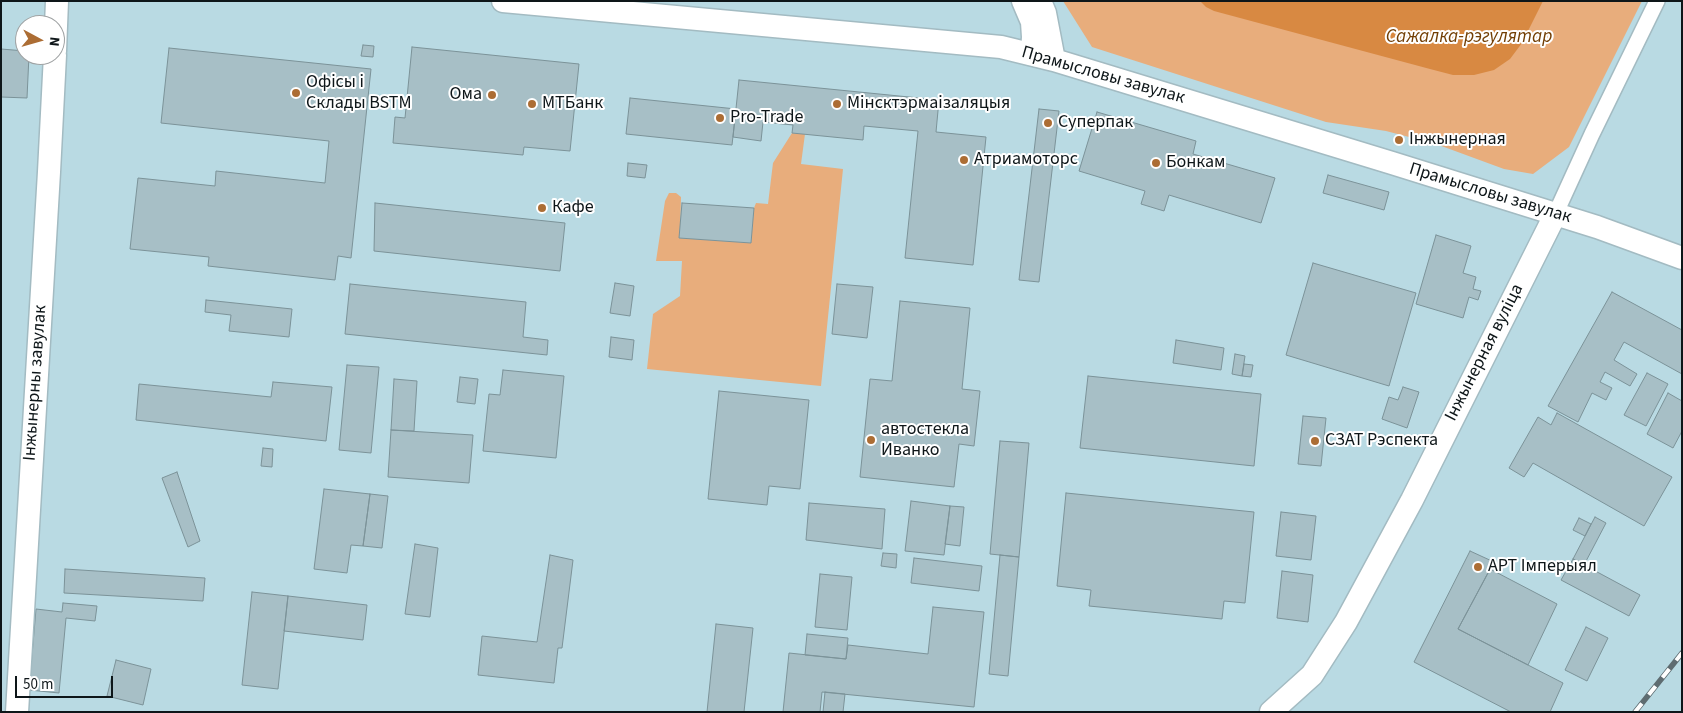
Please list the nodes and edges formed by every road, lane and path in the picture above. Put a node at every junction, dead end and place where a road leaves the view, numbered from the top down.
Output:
1 (57, 1) edge
2 (503, 1) edge
3 (1657, 1) edge
4 (1030, 3) edge
5 (56, 15) edge
6 (1001, 47) junction
7 (1032, 54) junction
8 (1054, 60) junction
9 (54, 65) edge
10 (1555, 215) junction
11 (1682, 258) edge
12 (17, 712) edge
13 (1270, 712) edge

1 - 5 street
2 - 6 street, Прамысловы завулак
3 - 10 street, Інжынерная вуліца
4 - 6 street
4 - 7 street
4 - 8 street
6 - 7 street, Прамысловы завулак
7 - 8 street, Прамысловы завулак
8 - 10 street, Прамысловы завулак
9 - 12 street, Інжынерны завулак
10 - 11 street, Прамысловы завулак
10 - 13 street, Інжынерная вуліца

